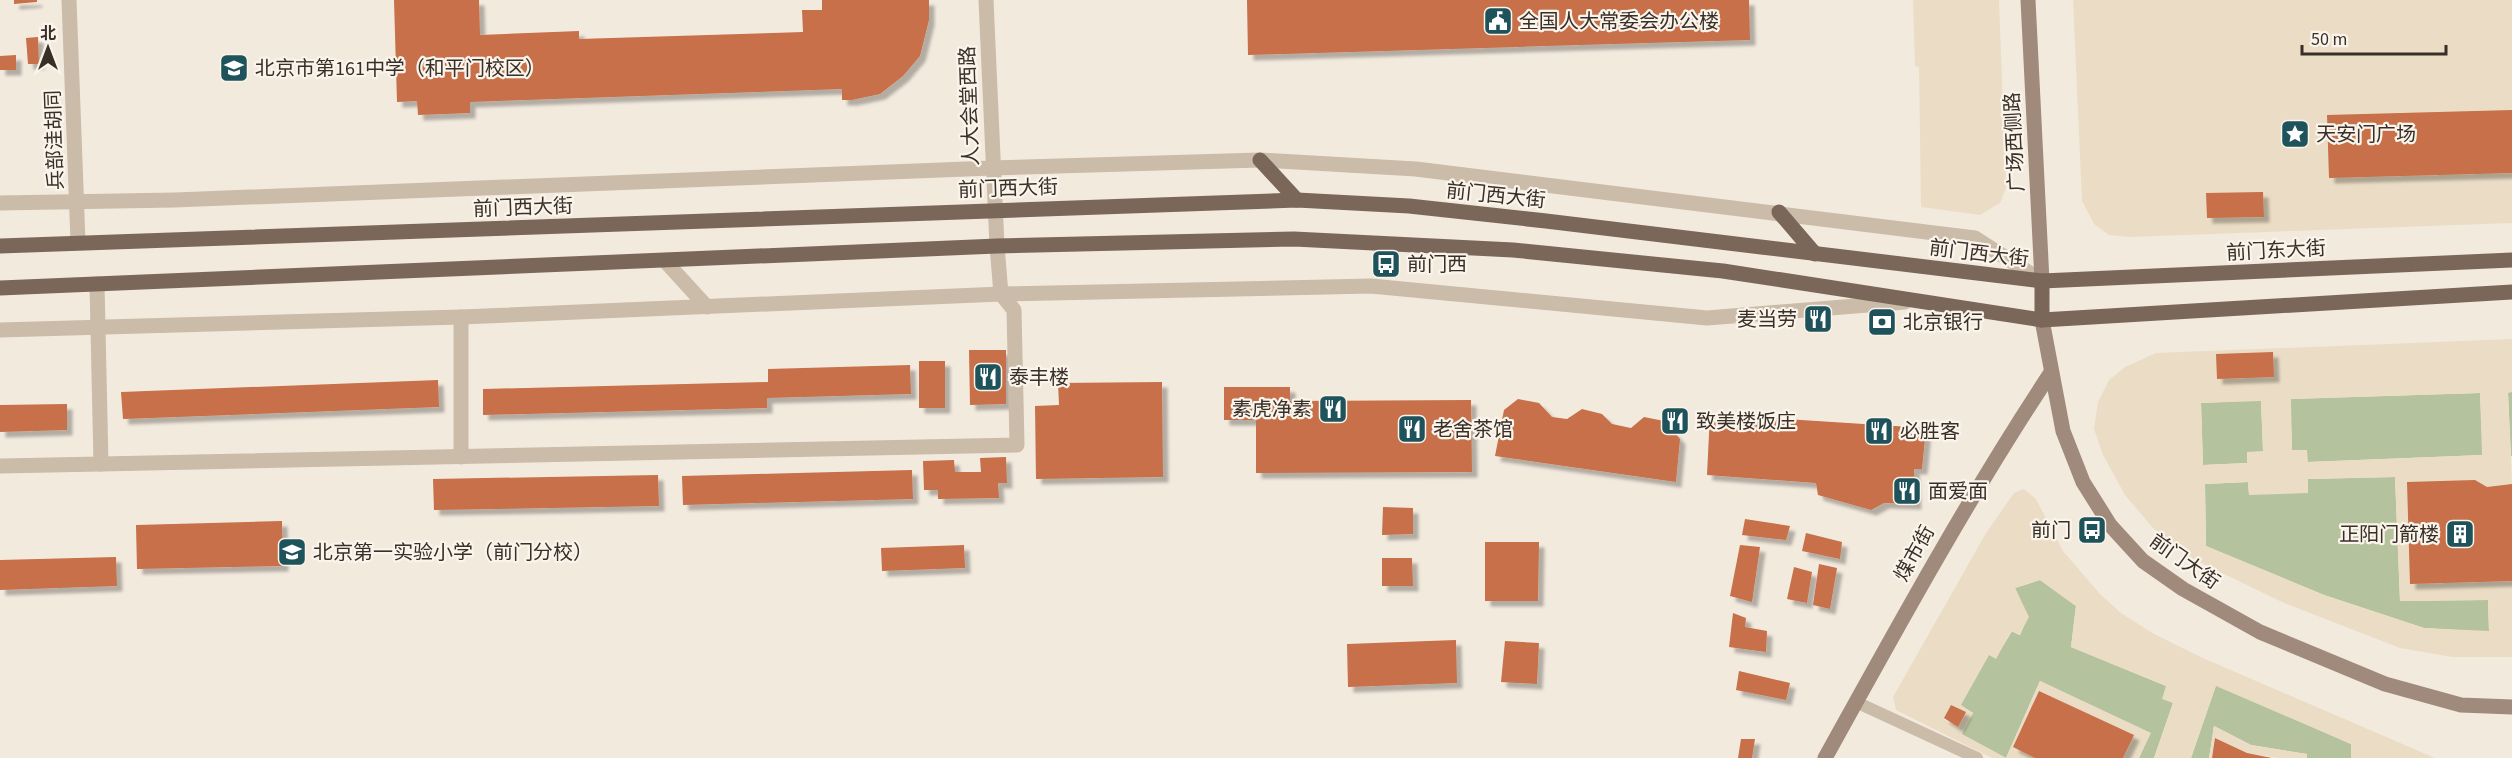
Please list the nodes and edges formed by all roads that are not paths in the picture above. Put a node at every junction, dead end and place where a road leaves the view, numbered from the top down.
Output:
1 (69, 0) edge
2 (986, 0) edge
3 (2028, 0) edge
4 (1260, 160) junction
5 (992, 168) junction
6 (1297, 200) junction
7 (77, 201) junction
8 (0, 203) edge
9 (994, 209) junction
10 (1779, 212) junction
11 (78, 242) junction
12 (0, 246) edge
13 (997, 246) junction
14 (1815, 254) junction
15 (2512, 260) edge
16 (665, 261) junction
17 (2042, 281) junction
18 (97, 284) junction
19 (0, 288) edge
20 (2512, 292) edge
21 (1001, 294) junction
22 (1927, 300) junction
23 (707, 307) junction
24 (461, 317) junction
25 (2042, 320) junction
26 (98, 325) junction
27 (0, 330) edge
28 (2050, 374) junction
29 (461, 457) junction
30 (101, 464) junction
31 (0, 466) edge
32 (1856, 702) junction
33 (2512, 707) edge
34 (1825, 758) edge
35 (1977, 758) edge

1 - 7 street, 兵部洼胡同
2 - 5 street, 人大会堂西路
3 - 17 main road, 广场西侧路
4 - 5 street, 前门西大街
4 - 6 main road
4 - 10 street, 前门西大街
5 - 7 street, 前门西大街
5 - 9 street, 人大会堂西路
6 - 9 main road, 前门西大街
6 - 14 main road, 前门西大街
7 - 8 street, 前门西大街
7 - 11 street, 兵部洼胡同
9 - 11 main road, 前门西大街
9 - 13 street, 人大会堂西路
10 - 14 main road
10 - 17 street, 前门西大街
11 - 12 main road, 前门西大街
13 - 16 main road
13 - 21 street, 人大会堂西路
13 - 22 main road
14 - 17 main road, 前门西大街
15 - 17 main road, 前门东大街
16 - 18 main road
16 - 23 street
17 - 25 main road
18 - 19 main road
18 - 26 street
20 - 25 main road
21 - 22 street
21 - 23 street
21 - 29 street
22 - 25 main road
23 - 24 street
24 - 26 street
24 - 29 street
25 - 28 main road, 前门大街
26 - 27 street
26 - 30 street
28 - 32 main road, 煤市街
28 - 33 main road, 前门大街
29 - 30 street
30 - 31 street
32 - 34 main road, 煤市街
32 - 35 street

